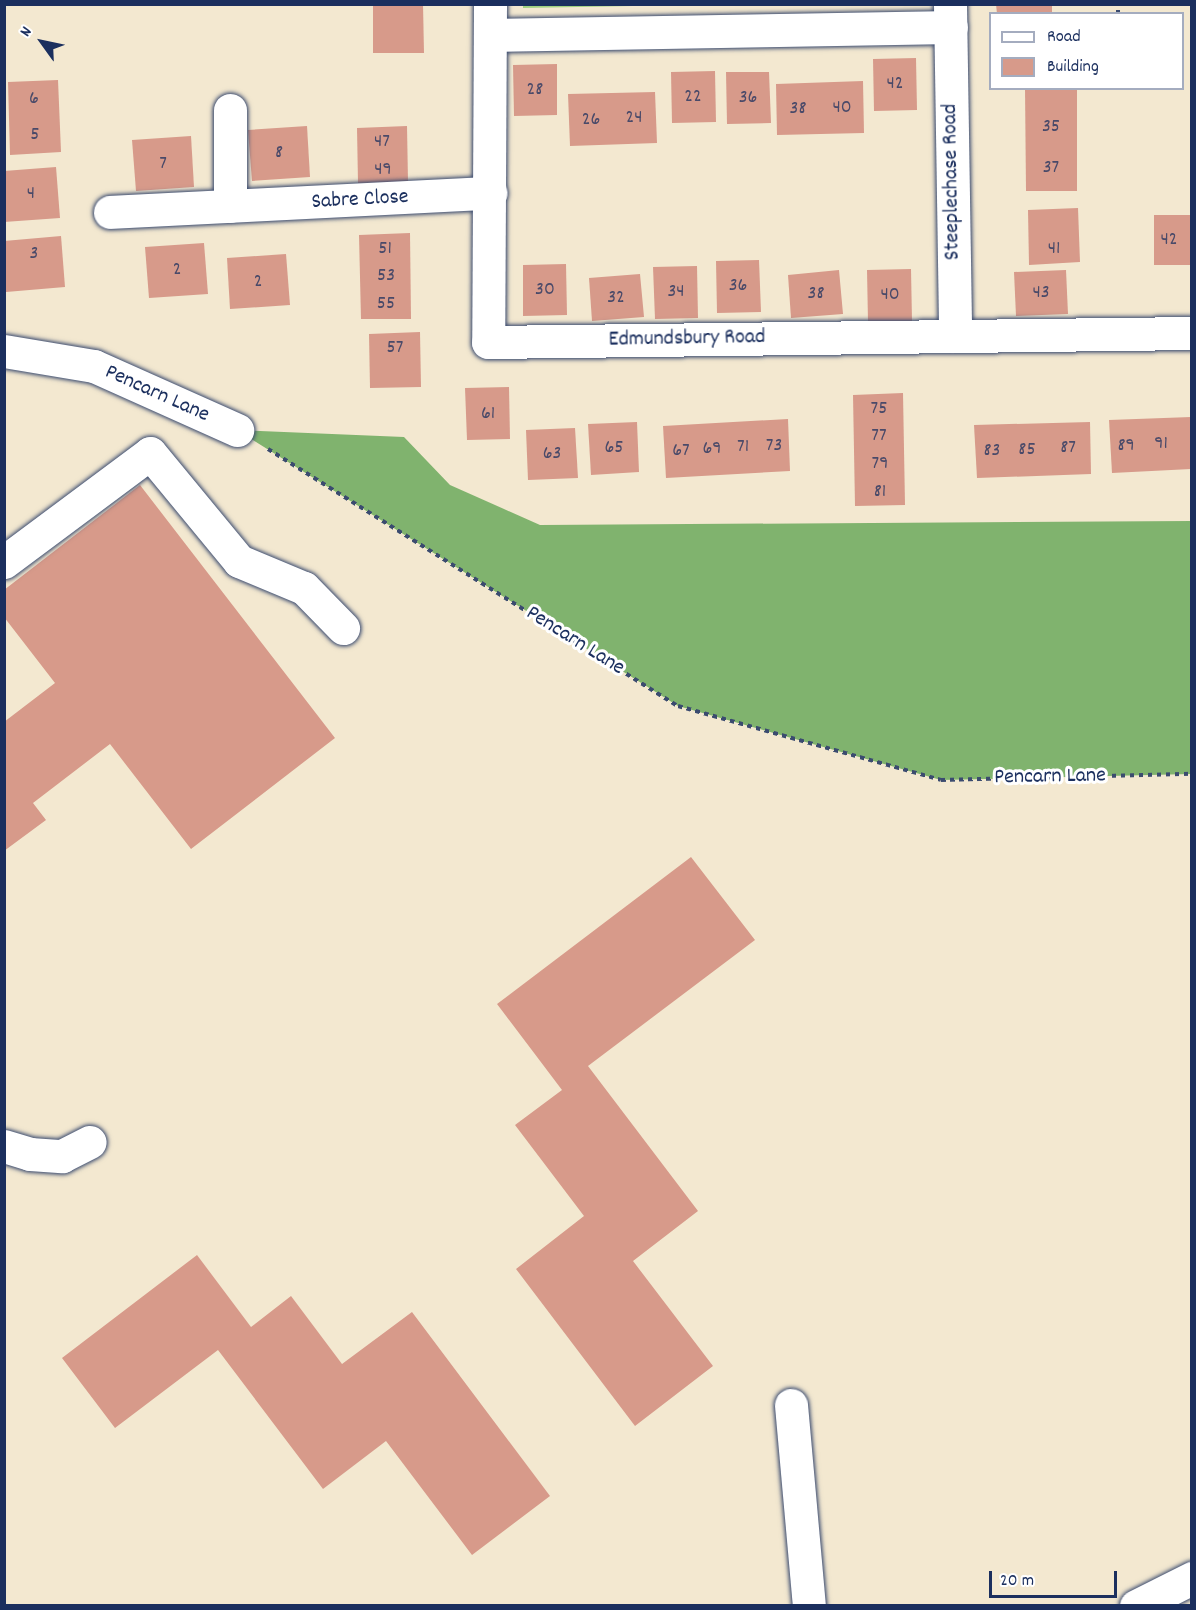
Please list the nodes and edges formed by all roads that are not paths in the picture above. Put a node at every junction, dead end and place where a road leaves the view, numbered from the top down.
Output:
1 (950, 16) edge
2 (490, 20) edge
3 (727, 31) joint
4 (230, 110) dead end
5 (491, 193) junction
6 (230, 206) junction
7 (110, 212) dead end
8 (1191, 333) edge
9 (955, 336) junction
10 (4, 351) edge
11 (237, 430) road end
12 (4, 562) edge
13 (343, 628) dead end
14 (90, 1142) dead end
15 (4, 1146) edge
16 (791, 1405) dead end
17 (1191, 1578) edge
18 (809, 1605) edge
19 (1136, 1605) edge

1 - 3 street, Steeplechase Road
1 - 9 street, Steeplechase Road
2 - 3 street, Edmundsbury Road
2 - 5 street, Edmundsbury Road
4 - 6 street
5 - 6 street, Sabre Close
5 - 9 street, Edmundsbury Road
6 - 7 street, Sabre Close
8 - 9 street, Edmundsbury Road
10 - 11 street, Pencarn Lane
12 - 13 street
14 - 15 street
16 - 18 street
17 - 19 street

